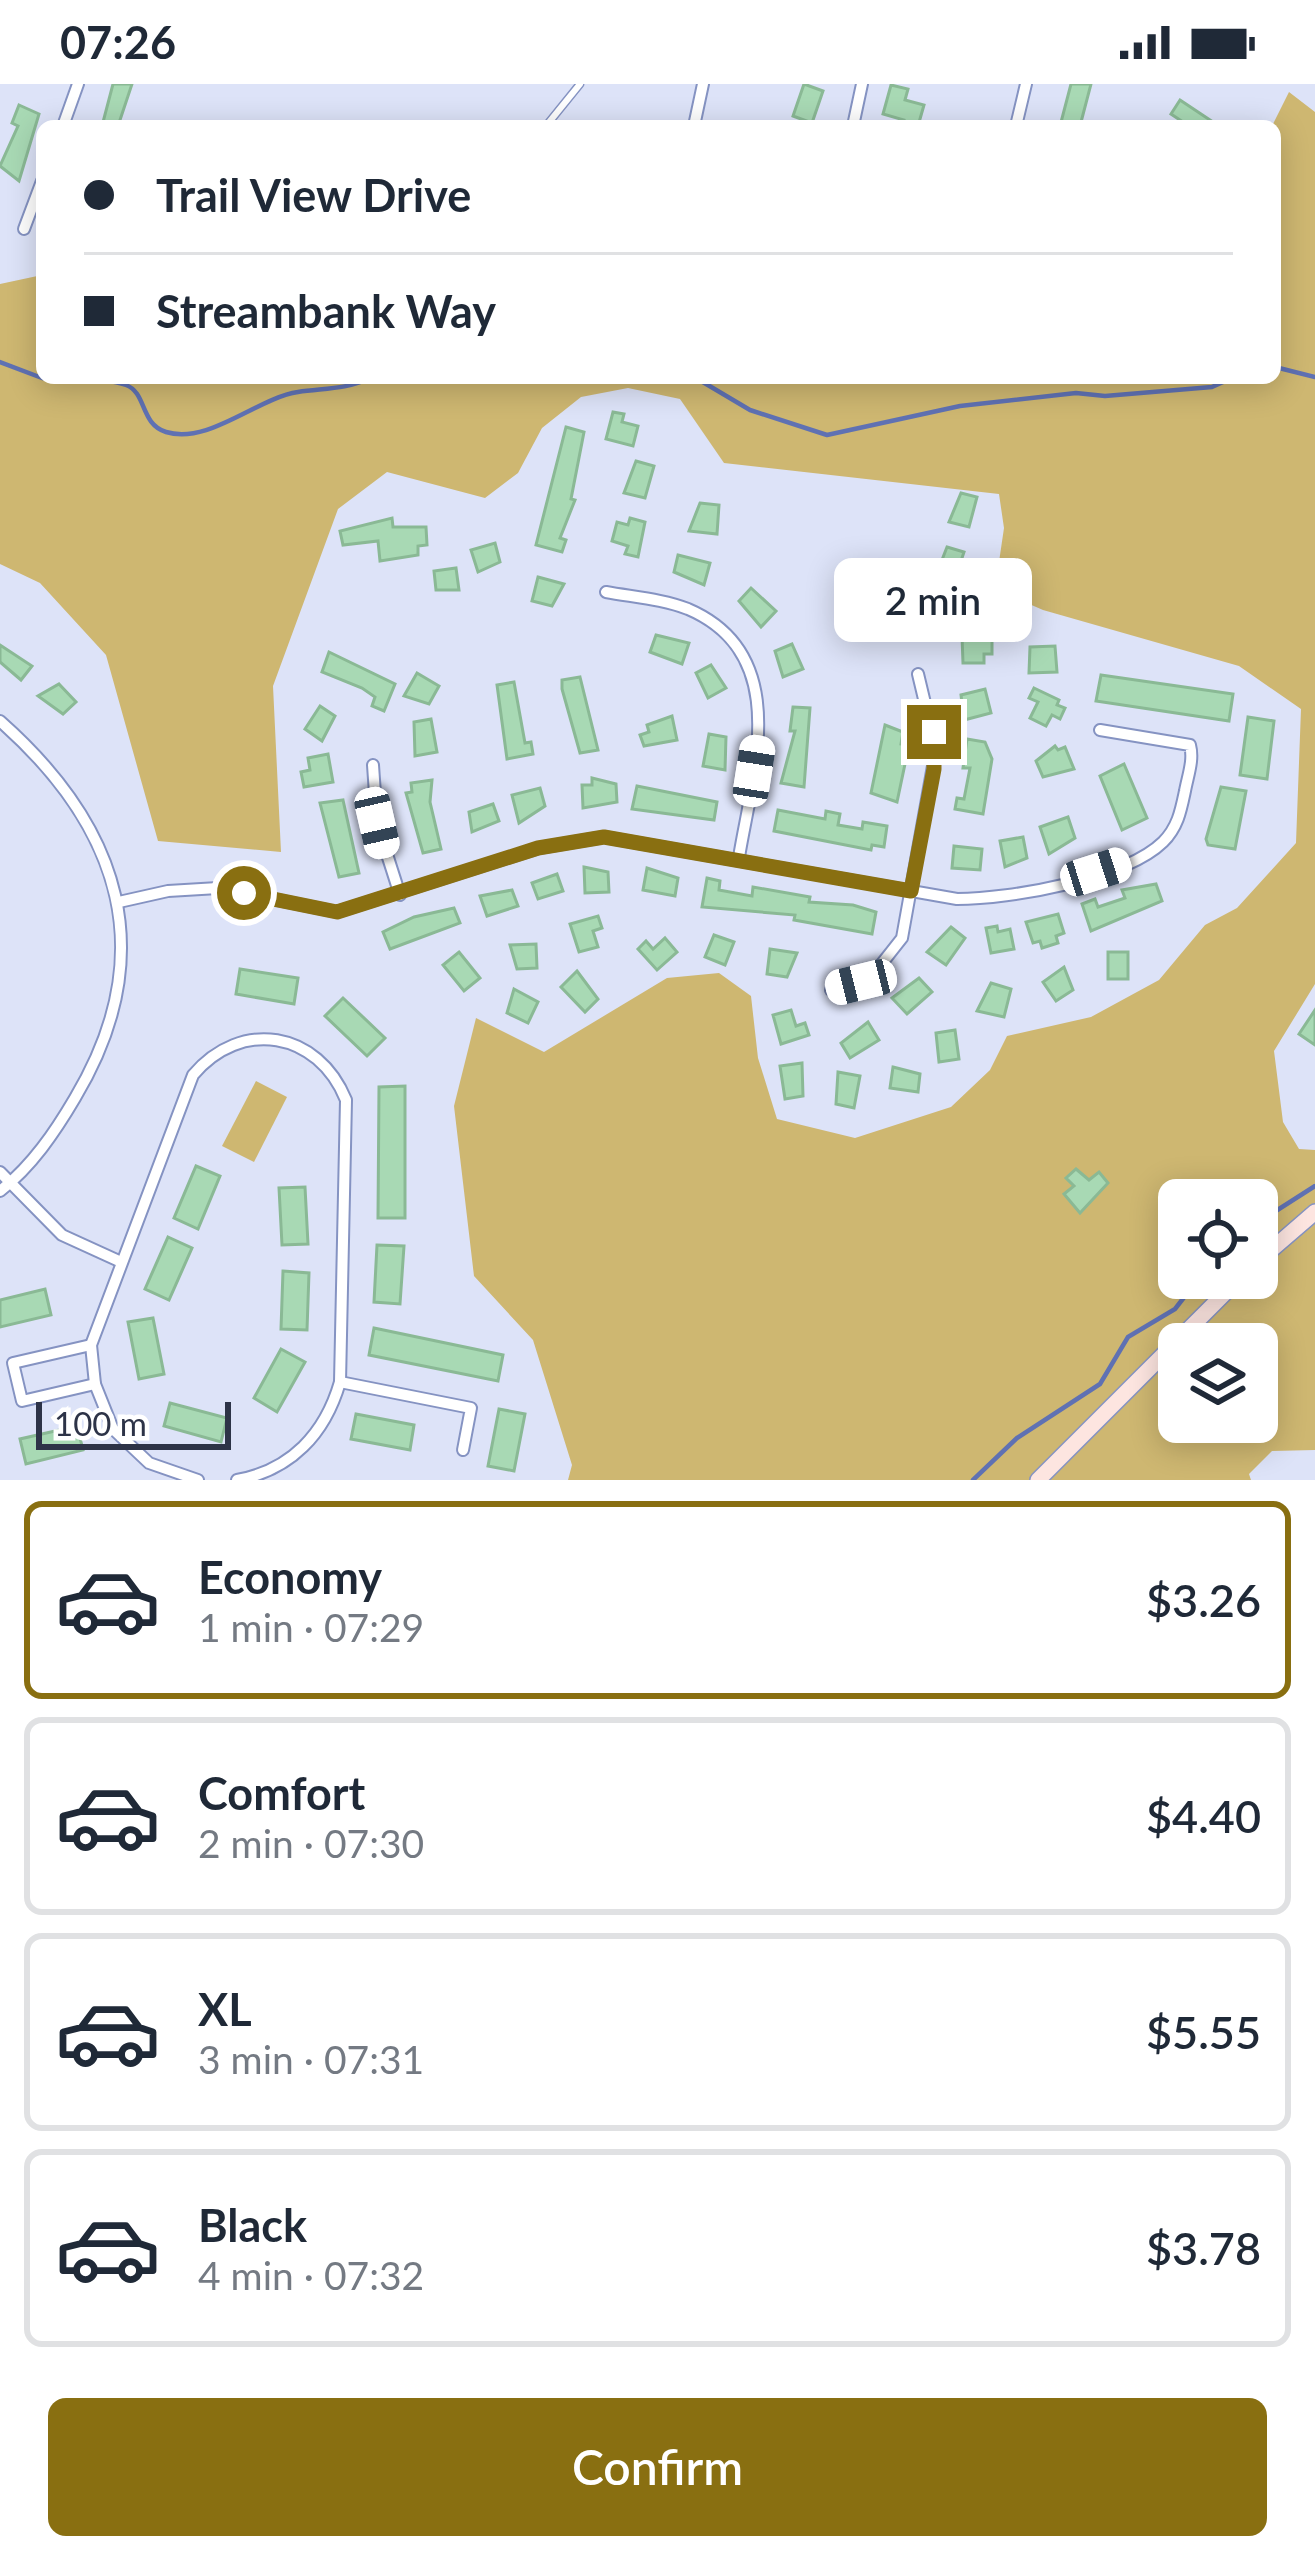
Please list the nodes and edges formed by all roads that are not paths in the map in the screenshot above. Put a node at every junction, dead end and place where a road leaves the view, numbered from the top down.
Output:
1 (78, 84) edge
2 (580, 84) edge
3 (703, 84) edge
4 (862, 84) edge
5 (1026, 84) edge
6 (64, 120) edge
7 (551, 120) edge
8 (695, 120) edge
9 (854, 120) edge
10 (1017, 120) edge
11 (36, 197) edge
12 (24, 229) dead end
13 (607, 592) dead end
14 (918, 674) dead end
15 (5, 725) edge
16 (1100, 730) dead end
17 (0, 742) edge
18 (373, 765) dead end
19 (739, 857) junction
20 (911, 891) junction
21 (400, 895) junction
22 (119, 902) junction
23 (831, 990) dead end
24 (0, 1172) edge
25 (5, 1187) edge
26 (1315, 1212) edge
27 (1278, 1244) edge
28 (119, 1262) junction
29 (1219, 1299) edge
30 (91, 1346) junction
31 (340, 1382) junction
32 (95, 1384) junction
33 (463, 1450) dead end
34 (257, 1478) edge
35 (198, 1480) edge
36 (237, 1480) edge
37 (1039, 1480) edge

1 - 6 street
2 - 7 lane
3 - 8 street
4 - 9 street
5 - 10 street
11 - 12 street
13 - 19 street
14 - 20 street
15 - 17 street
15 - 22 street
16 - 20 street
18 - 21 street
19 - 20 street
19 - 21 street
20 - 23 street
21 - 22 street
22 - 25 street
24 - 25 street
25 - 28 street
26 - 27 street
28 - 30 street
28 - 31 street
29 - 37 street
30 - 32 street
30 - 32 street
31 - 33 street
31 - 34 street
32 - 35 street
34 - 36 street

